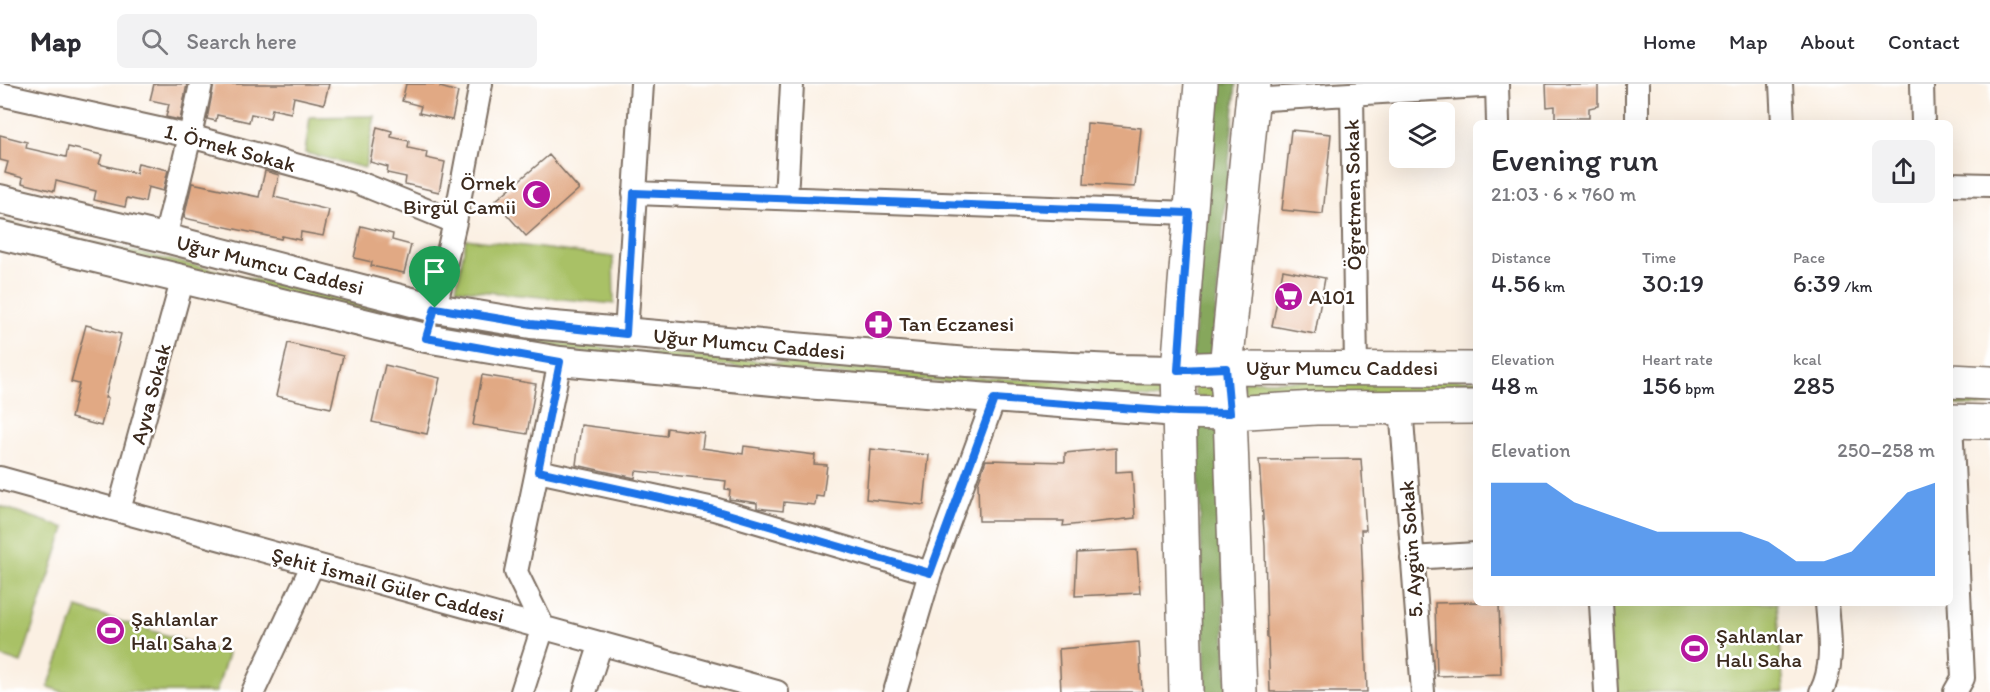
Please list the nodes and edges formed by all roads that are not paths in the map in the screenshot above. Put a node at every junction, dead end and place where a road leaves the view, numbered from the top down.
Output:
1 (201, 84) edge
2 (481, 84) edge
3 (642, 84) edge
4 (792, 84) edge
5 (1201, 84) edge
6 (1497, 84) edge
7 (1637, 84) edge
8 (1781, 84) edge
9 (1922, 84) edge
10 (1409, 87) edge
11 (1253, 92) edge
12 (0, 94) edge
13 (1352, 94) junction
14 (1498, 120) edge
15 (1637, 120) edge
16 (1783, 120) edge
17 (1923, 120) edge
18 (190, 136) junction
19 (1953, 184) edge
20 (1990, 185) edge
21 (634, 193) junction
22 (786, 198) junction
23 (0, 199) edge
24 (1189, 213) junction
25 (455, 222) junction
26 (0, 235) edge
27 (165, 238) junction
28 (183, 278) junction
29 (435, 308) junction
30 (626, 334) junction
31 (426, 338) junction
32 (560, 362) junction
33 (1226, 368) junction
34 (1356, 368) junction
35 (1473, 369) edge
36 (1178, 370) junction
37 (1953, 381) edge
38 (1990, 383) edge
39 (994, 399) junction
40 (1401, 407) junction
41 (1473, 407) edge
42 (1178, 412) junction
43 (1230, 413) junction
44 (1953, 421) edge
45 (1990, 422) edge
46 (538, 471) junction
47 (0, 478) edge
48 (1953, 480) edge
49 (119, 510) junction
50 (1473, 554) edge
51 (1412, 558) junction
52 (313, 564) junction
53 (930, 573) junction
54 (1601, 606) edge
55 (1827, 606) edge
56 (543, 627) junction
57 (601, 643) junction
58 (253, 692) edge
59 (522, 692) edge
60 (585, 692) edge
61 (777, 692) edge
62 (895, 692) edge
63 (1186, 692) edge
64 (1240, 692) edge
65 (1423, 692) edge
66 (1606, 692) edge
67 (1821, 692) edge
68 (1955, 692) edge

1 - 18 street
2 - 25 street
3 - 21 street
4 - 22 street
5 - 24 main road
6 - 10 street
6 - 14 street
7 - 15 street
8 - 16 street
9 - 17 street
10 - 13 street
11 - 13 street
11 - 33 main road
12 - 18 street, 1. Örnek Sokak
13 - 34 street, Öğretmen Sokak
18 - 25 street, 1. Örnek Sokak
18 - 27 street
19 - 20 street
21 - 22 street
21 - 30 street
22 - 24 street
23 - 27 street, Uğur Mumcu Caddesi
24 - 36 main road
25 - 29 street
26 - 28 street, Uğur Mumcu Caddesi
27 - 29 street, Uğur Mumcu Caddesi
28 - 31 street, Uğur Mumcu Caddesi
28 - 49 street, Ayva Sokak
29 - 30 street, Uğur Mumcu Caddesi
29 - 31 street
30 - 36 street, Uğur Mumcu Caddesi
31 - 32 street, Uğur Mumcu Caddesi
32 - 39 street, Uğur Mumcu Caddesi
32 - 46 street
33 - 34 main road, Uğur Mumcu Caddesi
33 - 36 main road, Uğur Mumcu Caddesi
33 - 43 main road
34 - 35 main road, Uğur Mumcu Caddesi
36 - 42 main road
37 - 38 main road
39 - 42 street, Uğur Mumcu Caddesi
39 - 53 street
40 - 41 main road, Uğur Mumcu Caddesi
40 - 43 main road, Uğur Mumcu Caddesi
40 - 51 street, 5. Aygün Sokak
42 - 43 main road, Uğur Mumcu Caddesi
42 - 63 main road
43 - 64 main road
44 - 45 main road
46 - 53 street
46 - 56 street
47 - 49 street, Şehit İsmail Güler Caddesi
48 - 68 street
49 - 52 street, Şehit İsmail Güler Caddesi
50 - 51 street
51 - 65 street, 5. Aygün Sokak
52 - 56 street, Şehit İsmail Güler Caddesi
52 - 58 street
53 - 62 street
54 - 66 street
55 - 67 street
56 - 57 street, Şehit İsmail Güler Caddesi
56 - 59 street
57 - 60 street
57 - 61 street, Şehit İsmail Güler Caddesi

